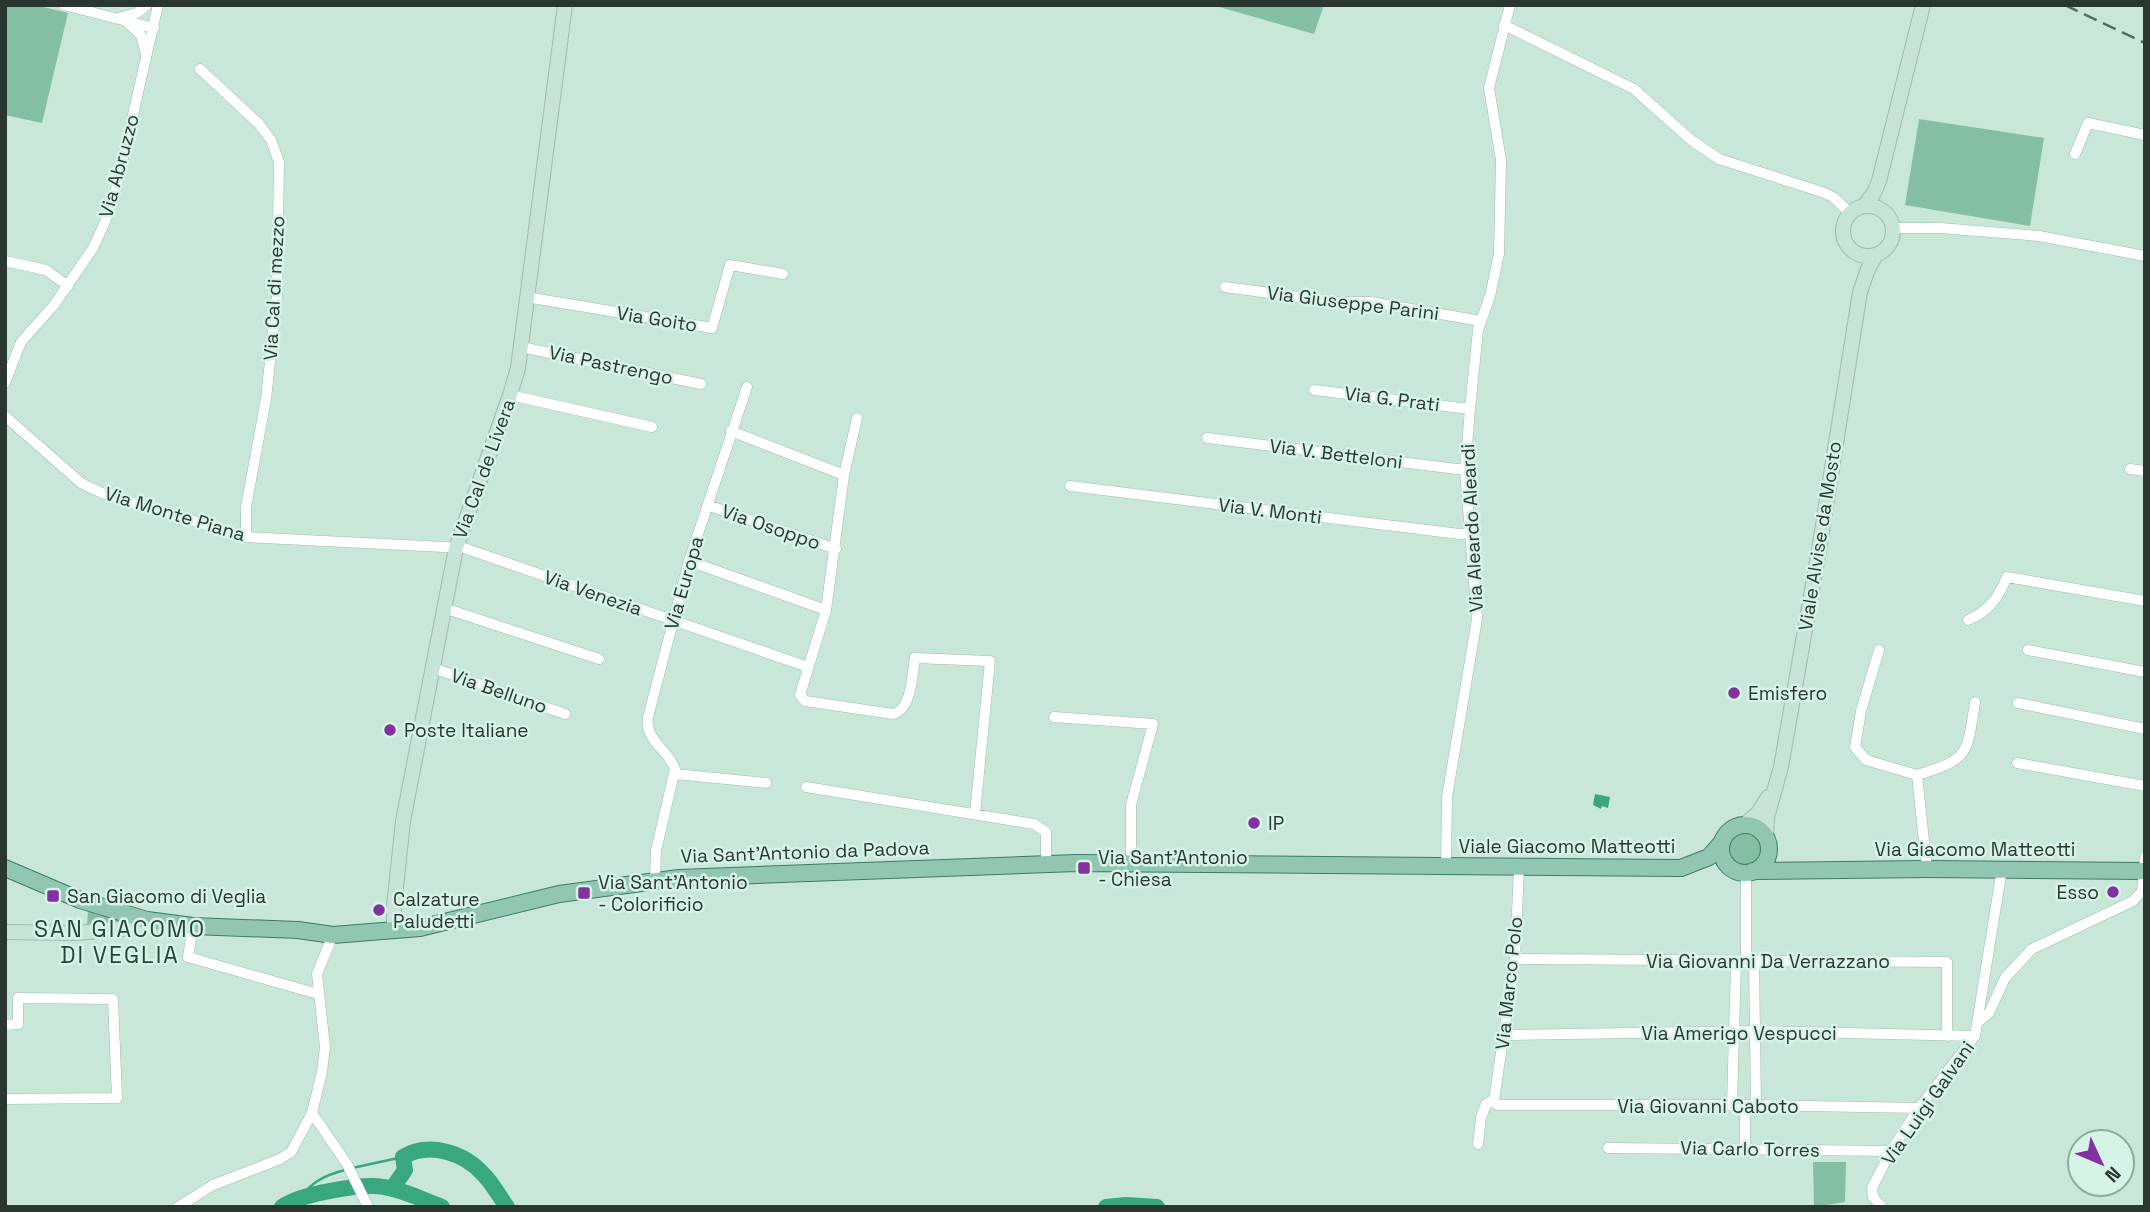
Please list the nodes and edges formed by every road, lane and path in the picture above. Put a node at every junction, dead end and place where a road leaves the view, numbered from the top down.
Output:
1 (64, 5) edge
2 (147, 5) edge
3 (158, 5) edge
4 (565, 5) edge
5 (1510, 5) edge
6 (1923, 5) edge
7 (118, 18) junction
8 (1504, 26) junction
9 (154, 28) junction
10 (146, 58) junction
11 (200, 69) dead end
12 (2145, 135) edge
13 (2075, 154) dead end
14 (1879, 181) junction
15 (1864, 206) junction
16 (1882, 210) junction
17 (1850, 213) junction
18 (1894, 228) junction
19 (1855, 252) junction
20 (1876, 255) junction
21 (2145, 256) edge
22 (5, 261) edge
23 (783, 274) dead end
24 (68, 286) junction
25 (1225, 287) dead end
26 (1860, 292) junction
27 (526, 298) junction
28 (1481, 321) junction
29 (521, 347) junction
30 (5, 383) edge
31 (701, 384) dead end
32 (747, 387) dead end
33 (1314, 390) dead end
34 (510, 395) junction
35 (1470, 409) junction
36 (5, 416) edge
37 (856, 418) dead end
38 (652, 427) dead end
39 (731, 431) junction
40 (1207, 438) dead end
41 (2130, 469) dead end
42 (1465, 470) junction
43 (2145, 471) edge
44 (844, 475) junction
45 (1070, 486) dead end
46 (707, 505) junction
47 (1470, 533) junction
48 (246, 537) junction
49 (456, 548) junction
50 (836, 549) junction
51 (689, 561) junction
52 (2145, 601) edge
53 (444, 608) junction
54 (826, 610) junction
55 (673, 620) junction
56 (1968, 620) dead end
57 (1879, 650) dead end
58 (2028, 650) dead end
59 (599, 659) dead end
60 (808, 667) junction
61 (433, 668) junction
62 (2145, 672) edge
63 (1975, 702) dead end
64 (2018, 703) dead end
65 (565, 714) dead end
66 (1054, 717) dead end
67 (2145, 729) edge
68 (2017, 764) dead end
69 (675, 774) junction
70 (1917, 775) junction
71 (1777, 780) junction
72 (766, 783) dead end
73 (2145, 786) edge
74 (806, 787) dead end
75 (975, 813) junction
76 (1745, 824) junction
77 (1767, 842) junction
78 (1721, 843) junction
79 (1131, 863) junction
80 (1046, 864) junction
81 (1446, 866) junction
82 (2144, 866) edge
83 (1519, 867) junction
84 (1685, 867) junction
85 (1730, 868) junction
86 (5, 869) edge
87 (1805, 869) junction
88 (1927, 869) junction
89 (2002, 870) junction
90 (1750, 872) junction
91 (655, 880) junction
92 (172, 924) junction
93 (192, 926) junction
94 (394, 931) junction
95 (5, 932) edge
96 (334, 935) junction
97 (1515, 959) junction
98 (1746, 962) junction
99 (318, 994) junction
100 (1977, 1023) junction
101 (5, 1025) edge
102 (1754, 1031) junction
103 (1734, 1032) junction
104 (1504, 1035) junction
105 (1947, 1036) junction
106 (1975, 1037) junction
107 (5, 1099) edge
108 (1496, 1103) junction
109 (1750, 1105) junction
110 (1732, 1106) junction
111 (1919, 1108) junction
112 (312, 1113) junction
113 (1478, 1144) dead end
114 (1608, 1148) dead end
115 (1745, 1149) junction
116 (1891, 1151) junction
117 (178, 1207) edge
118 (368, 1207) edge
119 (1882, 1207) edge

1 - 7 street
2 - 7 street
3 - 9 street, Via Abruzzo
4 - 27 main road, Via Cal de Livera
5 - 8 street, Via Aleardo Aleardi
6 - 14 main road
7 - 9 street
7 - 10 street
8 - 17 street
8 - 28 street, Via Aleardo Aleardi
9 - 10 street, Via Abruzzo
10 - 24 street, Via Abruzzo
11 - 48 street, Via Cal di mezzo
12 - 13 street
14 - 15 main road
14 - 16 main road
15 - 16 main road
15 - 17 main road
16 - 18 main road
17 - 19 main road
18 - 20 main road
18 - 21 street
19 - 20 main road
19 - 26 main road, Viale Alvise da Mosto
20 - 26 main road, Viale Alvise da Mosto
22 - 24 street
23 - 27 street, Via Goito
24 - 30 street, Via Abruzzo
25 - 28 street, Via Giuseppe Parini
26 - 71 main road, Viale Alvise da Mosto
27 - 29 main road, Via Cal de Livera
28 - 35 street, Via Aleardo Aleardi
29 - 31 street, Via Pastrengo
29 - 34 main road, Via Cal de Livera
32 - 39 street, Via Europa
33 - 35 street, Via G. Prati
34 - 38 street
34 - 49 main road, Via Cal de Livera
35 - 42 street, Via Aleardo Aleardi
36 - 48 street, Via Monte Piana
37 - 44 street
39 - 44 street
39 - 46 street, Via Europa
40 - 42 street, Via V. Betteloni
41 - 43 street
42 - 47 street, Via Aleardo Aleardi
44 - 50 street
45 - 47 street, Via V. Monti
46 - 50 street, Via Osoppo
46 - 51 street, Via Europa
47 - 81 street, Via Aleardo Aleardi
48 - 49 street, Via Monte Piana
49 - 53 main road, Via Cal de Livera
49 - 55 street, Via Venezia
50 - 54 street
51 - 54 street
51 - 55 street, Via Europa
52 - 56 street
53 - 59 street
53 - 61 main road, Via Cal de Livera
54 - 60 street
55 - 60 street, Via Venezia
55 - 69 street, Via Europa
57 - 70 street
58 - 62 street
60 - 75 street
61 - 65 street, Via Belluno
61 - 94 main road, Via Cal de Livera
63 - 70 street
64 - 67 street
66 - 79 street
68 - 73 street
69 - 72 street
69 - 91 street
70 - 88 street
71 - 76 main road, Viale Alvise da Mosto
71 - 77 main road, Viale Alvise da Mosto
74 - 75 street
75 - 80 street
76 - 77 main road
76 - 78 main road
77 - 87 main road, Via Giacomo Matteotti
77 - 90 main road
78 - 84 main road, Viale Giacomo Matteotti
78 - 85 main road
79 - 80 main road, Via Sant'Antonio da Padova
79 - 81 main road, Via Sant'Antonio da Padova
80 - 91 main road, Via Sant'Antonio da Padova
81 - 83 main road, Viale Giacomo Matteotti
82 - 89 main road, Via Giacomo Matteotti
82 - 100 street
83 - 84 main road, Viale Giacomo Matteotti
83 - 97 street, Via Marco Polo
84 - 85 main road
85 - 90 main road
86 - 92 main road, Via Sant'Antonio da Padova
87 - 88 main road, Via Giacomo Matteotti
87 - 90 main road, Via Giacomo Matteotti
88 - 89 main road, Via Giacomo Matteotti
89 - 100 street, Via Luigi Galvani
90 - 98 street
91 - 94 main road, Via Sant'Antonio da Padova
92 - 93 main road, Via Sant'Antonio da Padova
92 - 95 main road
93 - 96 main road, Via Sant'Antonio da Padova
93 - 99 street
94 - 96 main road, Via Sant'Antonio da Padova
96 - 99 street
97 - 98 street, Via Giovanni Da Verrazzano
97 - 104 street, Via Marco Polo
98 - 102 street
98 - 103 street
98 - 105 street, Via Giovanni Da Verrazzano
99 - 112 street
100 - 106 street, Via Luigi Galvani
101 - 107 street
102 - 103 street, Via Amerigo Vespucci
102 - 105 street, Via Amerigo Vespucci
102 - 109 street
103 - 104 street, Via Amerigo Vespucci
103 - 110 street
104 - 108 street, Via Marco Polo
105 - 106 street, Via Amerigo Vespucci
106 - 111 street, Via Luigi Galvani
108 - 110 street, Via Giovanni Caboto
108 - 113 street, Via Marco Polo
109 - 110 street, Via Giovanni Caboto
109 - 111 street, Via Giovanni Caboto
109 - 115 street
111 - 116 street, Via Luigi Galvani
112 - 117 street
112 - 118 street
114 - 115 street, Via Carlo Torres
115 - 116 street, Via Carlo Torres
116 - 119 street, Via Luigi Galvani

